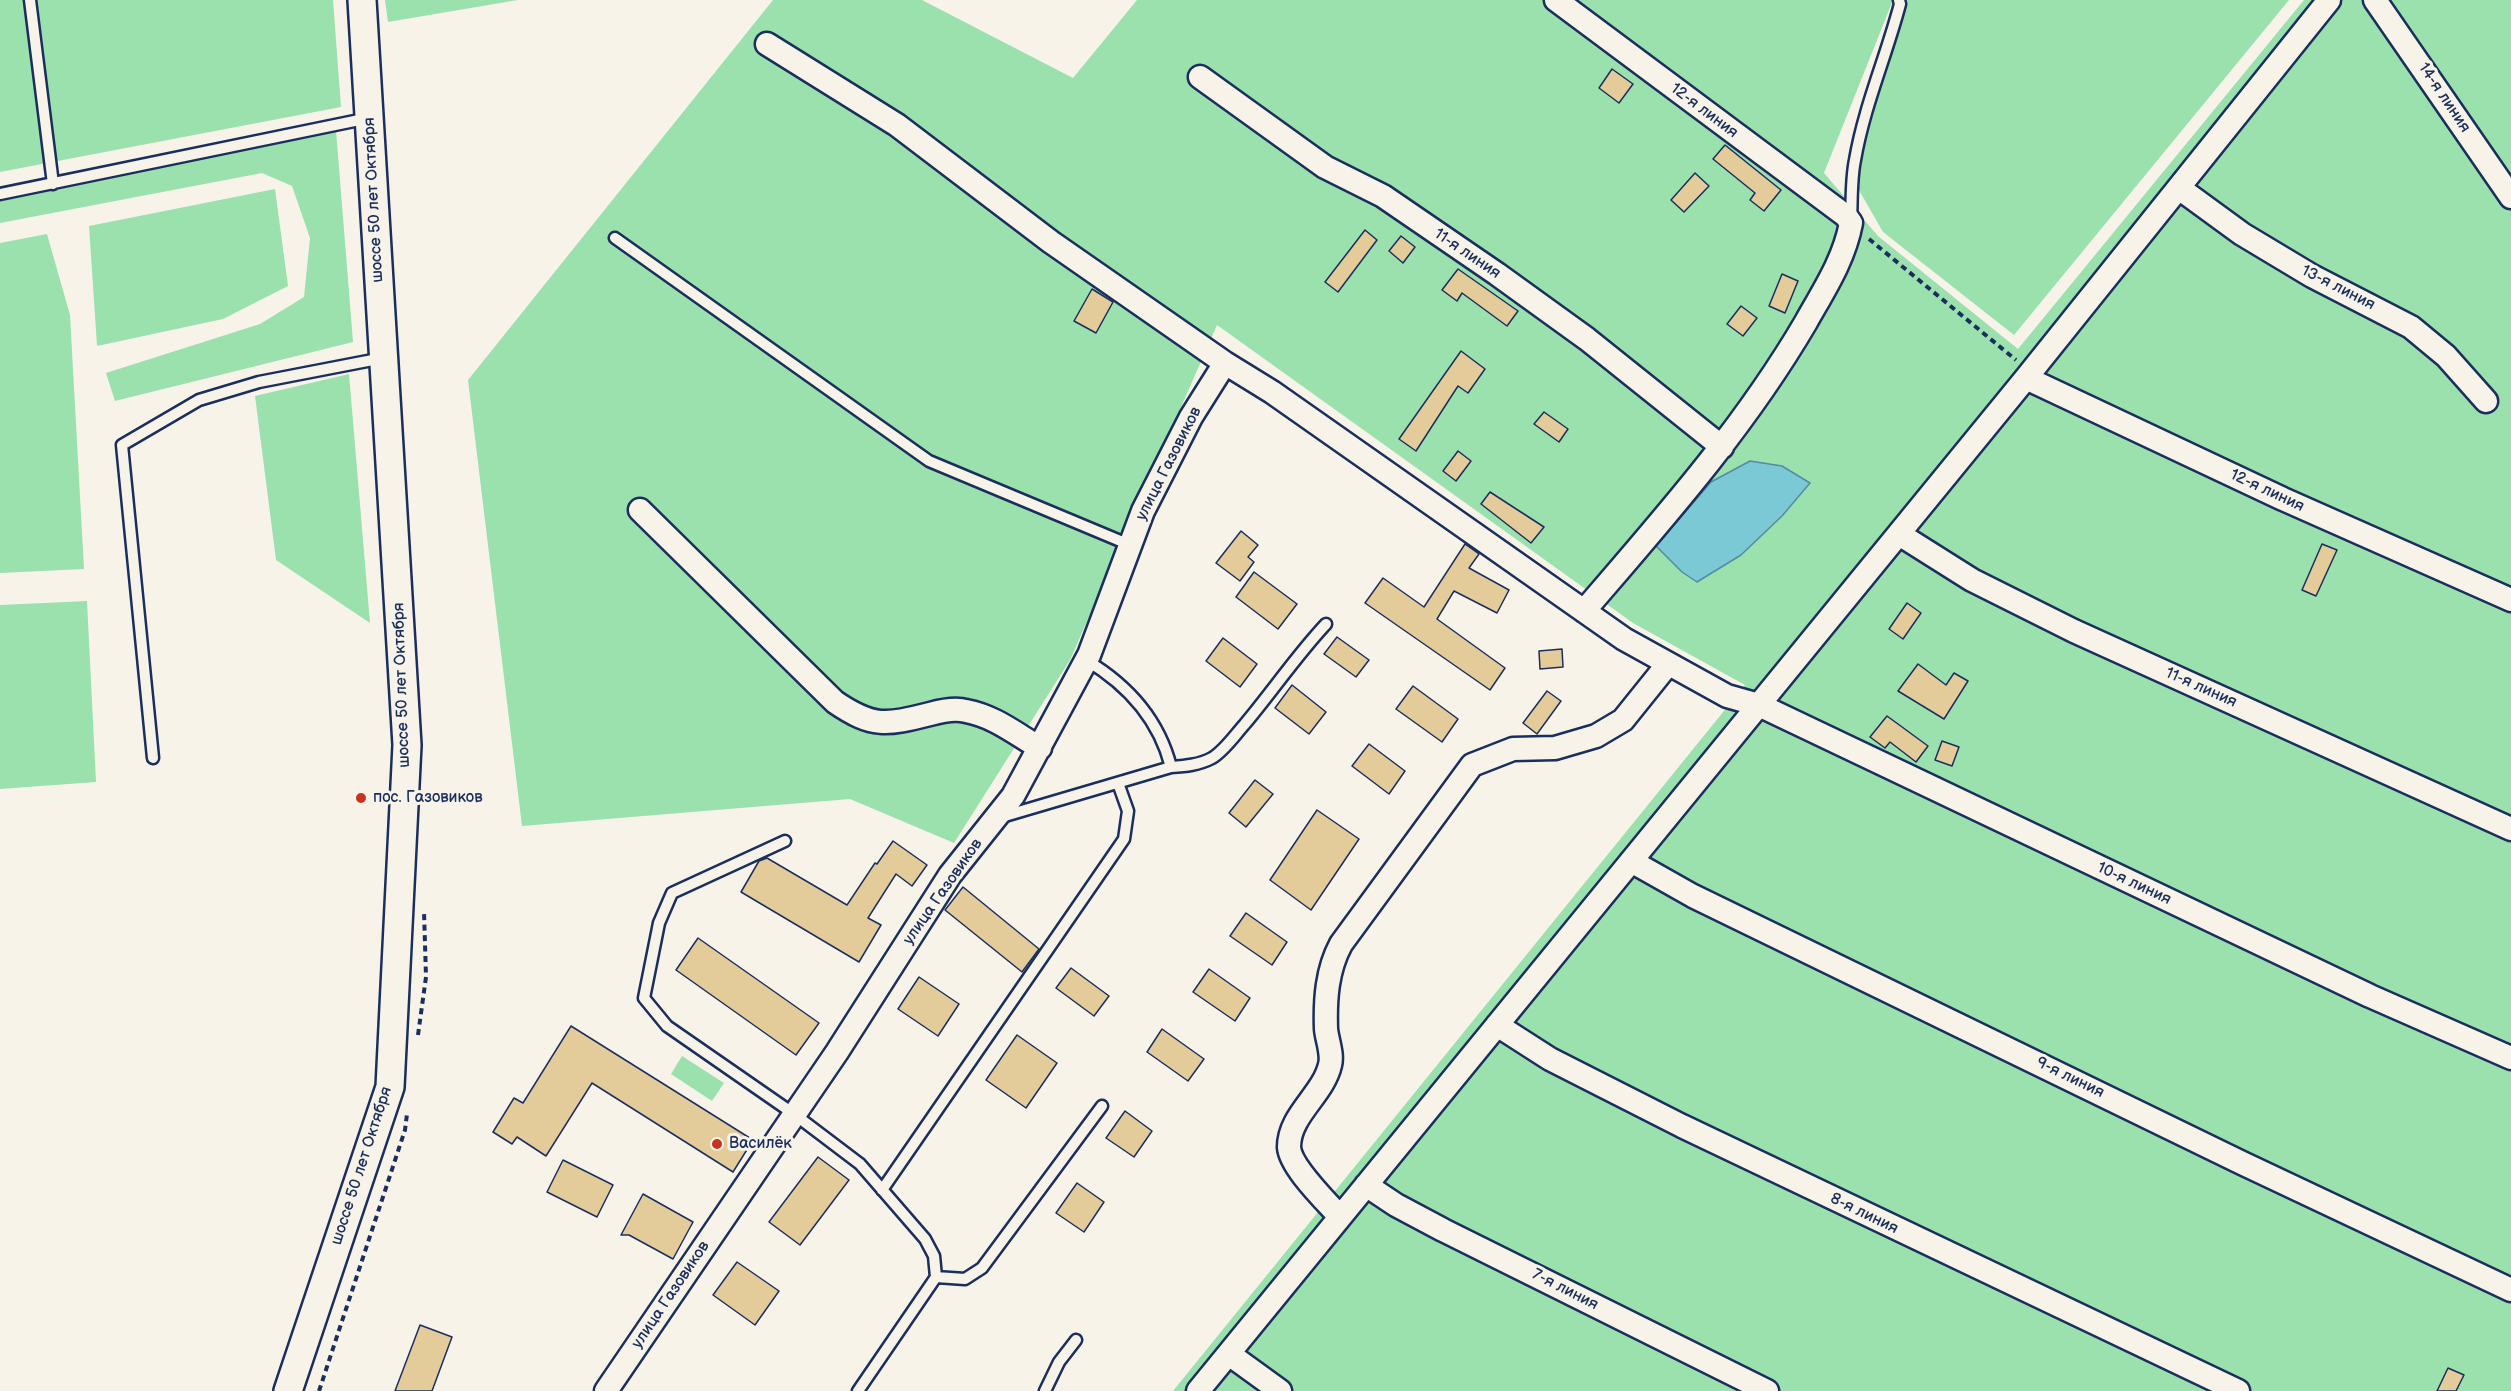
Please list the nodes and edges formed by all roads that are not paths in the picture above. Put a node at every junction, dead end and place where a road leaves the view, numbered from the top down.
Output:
1 (30, 0) edge
2 (362, 0) edge
3 (1556, 0) edge
4 (1899, 0) edge
5 (2329, 0) edge
6 (2375, 0) edge
7 (767, 44) dead end
8 (1200, 77) dead end
9 (369, 118) junction
10 (53, 183) junction
11 (2179, 188) junction
12 (0, 194) edge
13 (2511, 197) edge
14 (1851, 223) junction
15 (615, 238) dead end
16 (384, 358) junction
17 (1225, 363) junction
18 (2028, 375) junction
19 (2486, 401) dead end
20 (1722, 447) junction
21 (640, 510) dead end
22 (1899, 534) junction
23 (1130, 545) junction
24 (2511, 600) edge
25 (1584, 611) junction
26 (1326, 624) dead end
27 (1086, 660) junction
28 (1668, 664) junction
29 (1759, 705) junction
30 (1040, 748) junction
31 (153, 758) dead end
32 (1171, 767) junction
33 (1118, 783) junction
34 (994, 820) junction
35 (2511, 829) edge
36 (785, 841) dead end
37 (1631, 861) junction
38 (1497, 1025) junction
39 (2511, 1058) edge
40 (1102, 1106) dead end
41 (794, 1114) junction
42 (1366, 1185) junction
43 (882, 1190) junction
44 (1340, 1217) junction
45 (936, 1277) junction
46 (2511, 1290) edge
47 (1076, 1340) dead end
48 (1229, 1354) junction
49 (288, 1391) edge
50 (606, 1391) edge
51 (858, 1391) edge
52 (1046, 1391) edge
53 (1198, 1391) edge
54 (1280, 1391) edge
55 (1767, 1391) edge
56 (2238, 1391) edge

1 - 10 lane
2 - 9 street, шоссе 50 лет Октября
3 - 14 street, 12-я линия
4 - 14 lane
5 - 11 street
6 - 13 street, 14-я линия
7 - 17 street, 10-я линия
8 - 20 street, 11-я линия
9 - 10 lane
9 - 16 street, шоссе 50 лет Октября
10 - 12 lane
11 - 18 street
11 - 19 street, 13-я линия
14 - 20 street
15 - 23 lane
16 - 31 lane
16 - 49 street, шоссе 50 лет Октября
17 - 23 street, улица Газовиков
17 - 25 street, 10-я линия
18 - 22 street
18 - 24 street, 12-я линия
20 - 25 street
21 - 30 street
22 - 29 street
22 - 35 street, 11-я линия
23 - 27 street, улица Газовиков
25 - 28 street, 10-я линия
26 - 32 lane
27 - 30 street, улица Газовиков
27 - 32 lane
28 - 29 street, 10-я линия
28 - 44 street
29 - 37 street
29 - 39 street, 10-я линия
30 - 34 street, улица Газовиков
32 - 33 lane
33 - 34 lane
33 - 43 lane
34 - 41 street, улица Газовиков
36 - 41 lane
37 - 38 street
37 - 46 street, 9-я линия
38 - 42 street
38 - 56 street, 8-я линия
40 - 45 lane
41 - 43 lane
41 - 50 street, улица Газовиков
42 - 44 street
42 - 55 street, 7-я линия
43 - 45 lane
44 - 48 street
45 - 51 lane
47 - 52 lane
48 - 53 street
48 - 54 street

